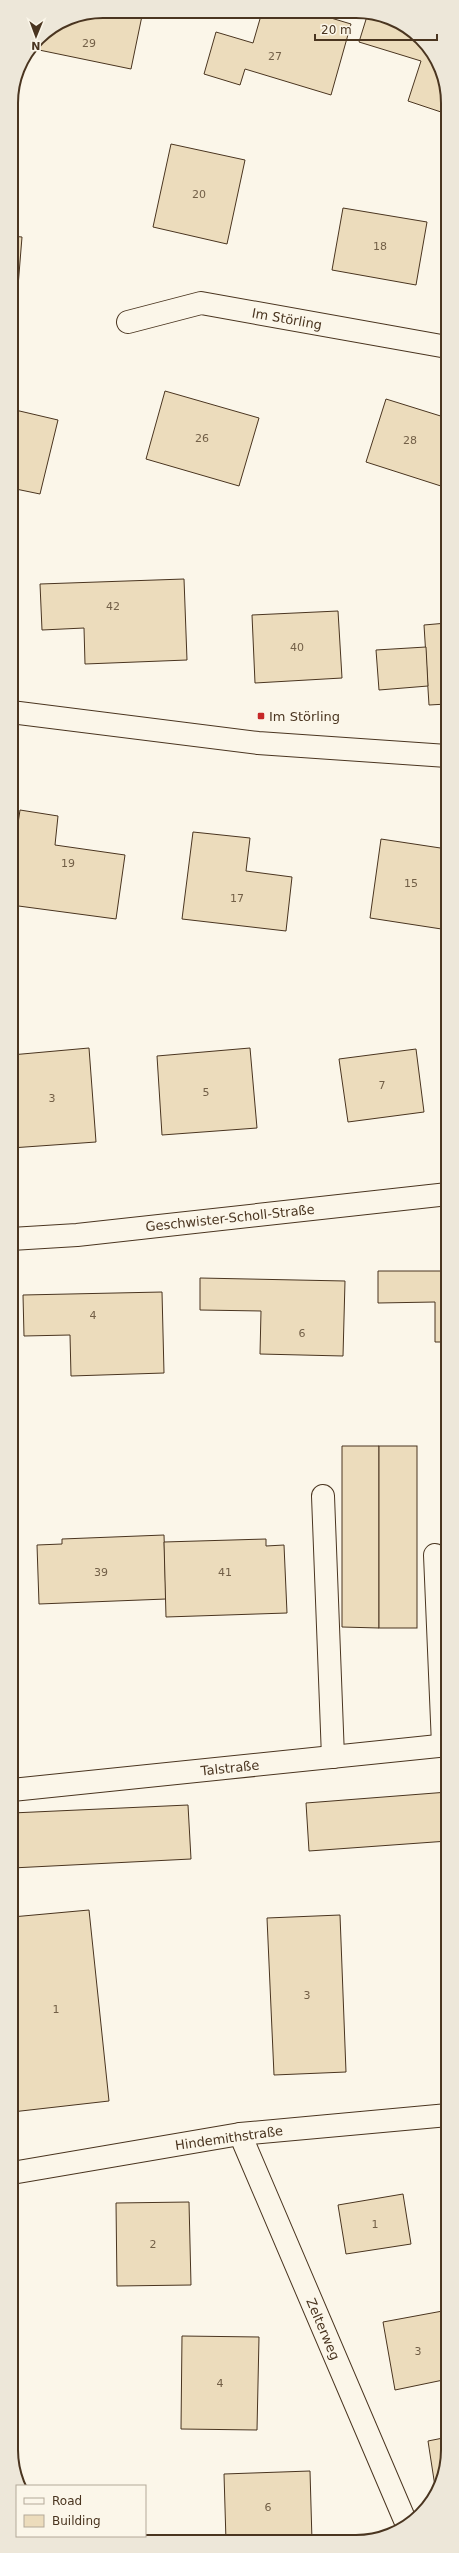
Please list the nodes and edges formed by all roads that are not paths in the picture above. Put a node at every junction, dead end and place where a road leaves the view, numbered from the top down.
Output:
1 (128, 322) dead end
2 (441, 346) edge
3 (18, 713) edge
4 (441, 756) edge
5 (441, 1195) edge
6 (18, 1239) edge
7 (323, 1496) dead end
8 (435, 1555) dead end
9 (441, 1659) edge
10 (441, 1746) edge
11 (333, 1757) junction
12 (18, 1789) edge
13 (441, 2116) edge
14 (240, 2134) junction
15 (18, 2172) edge
16 (405, 2520) edge

1 - 2 street, Im Störling
3 - 4 street
5 - 6 street, Geschwister-Scholl-Straße
7 - 11 street
8 - 9 street
10 - 11 street, Talstraße
11 - 12 street, Talstraße
13 - 14 street, Hindemithstraße
14 - 15 street, Hindemithstraße
14 - 16 street, Zelterweg

